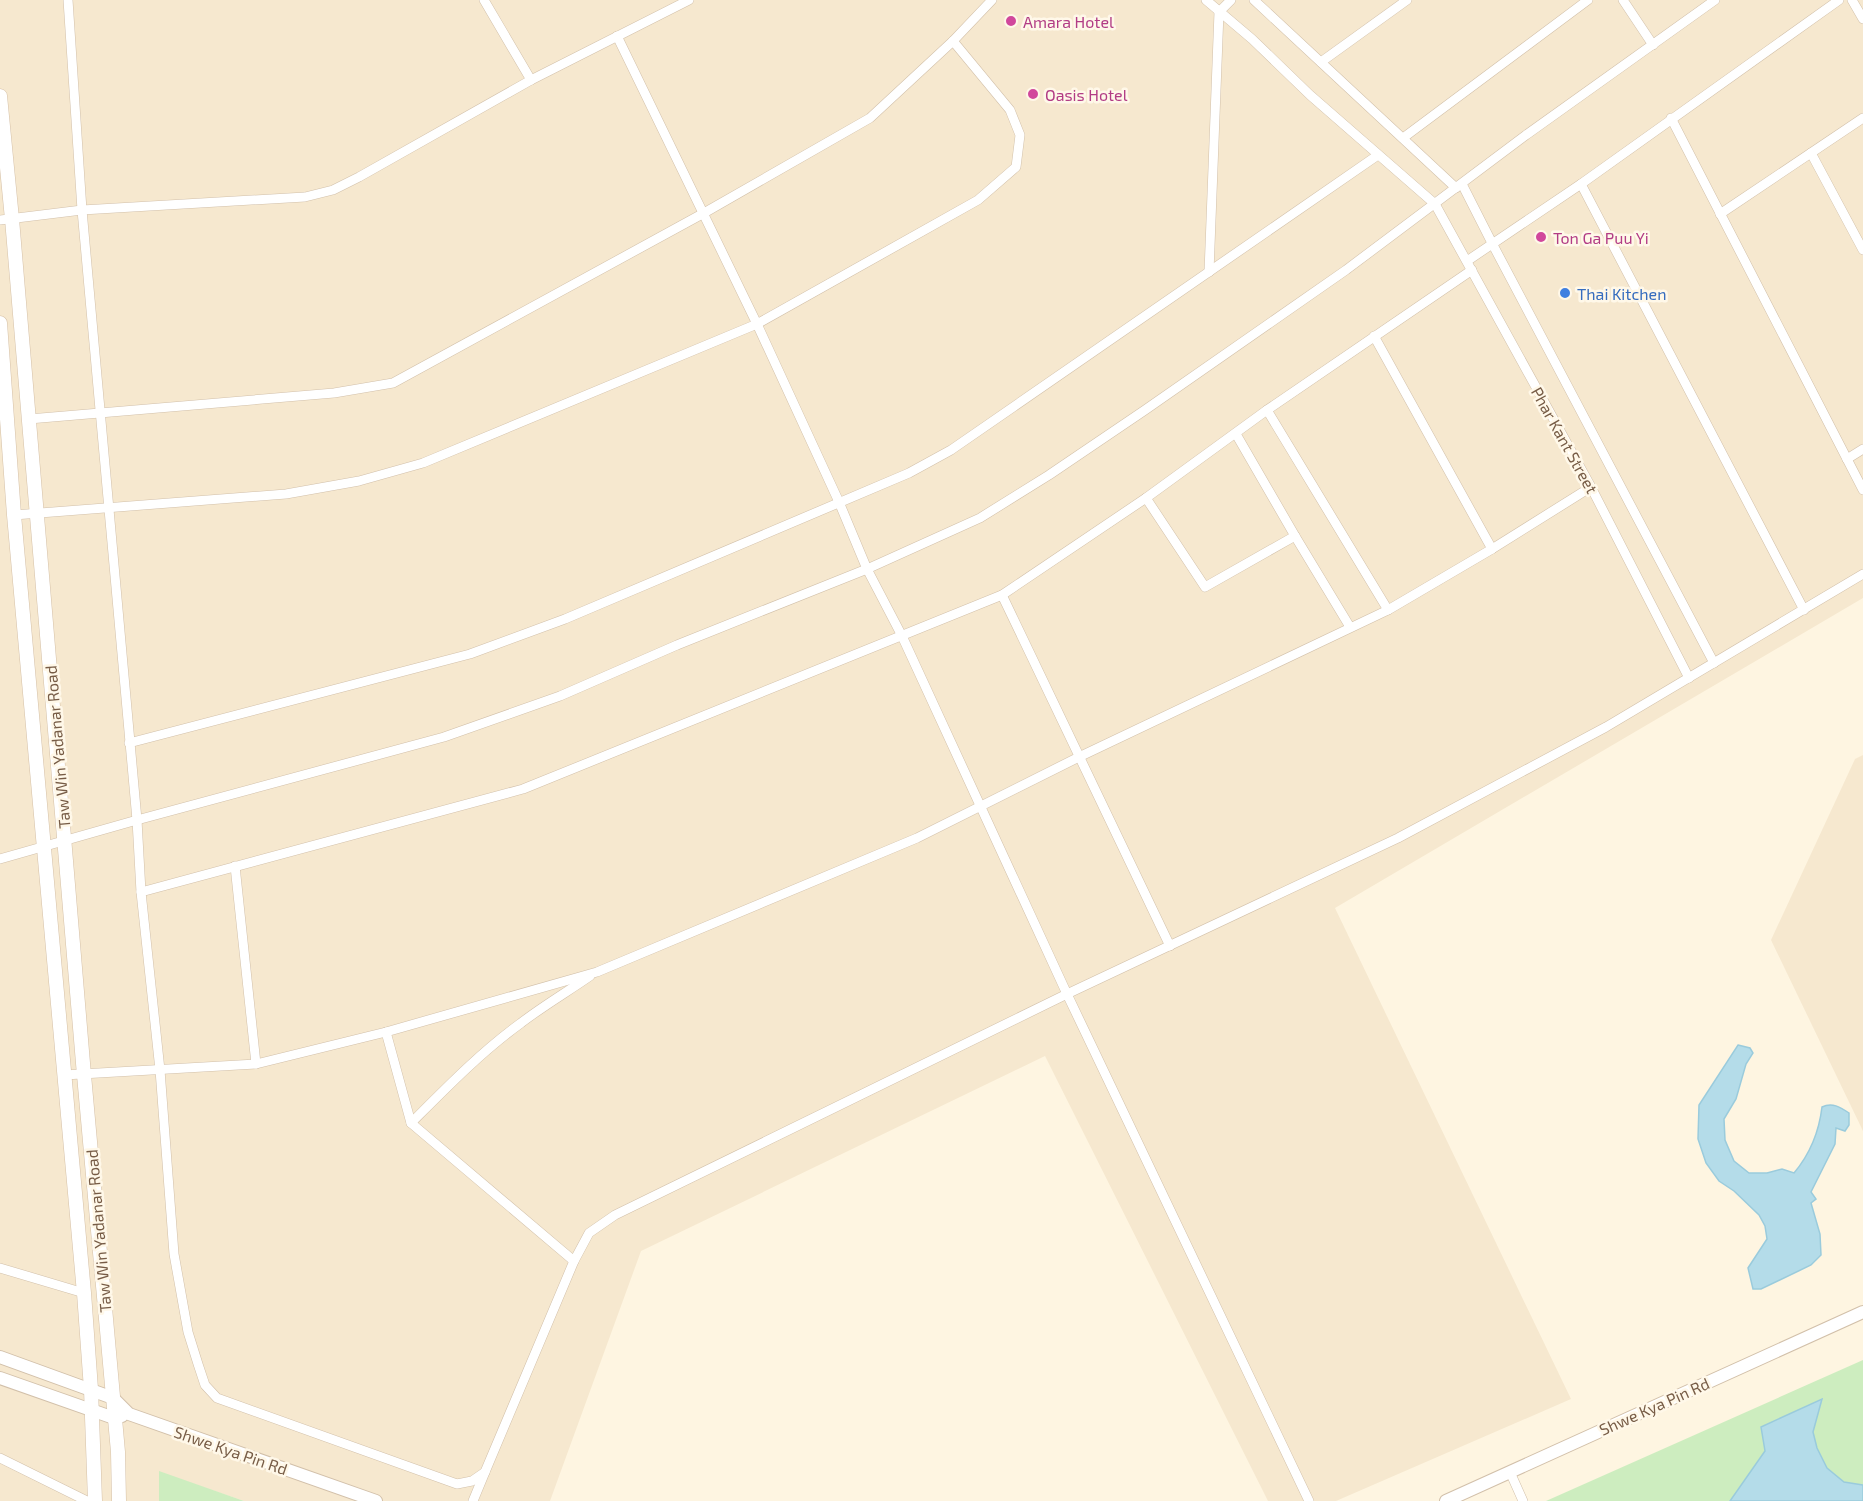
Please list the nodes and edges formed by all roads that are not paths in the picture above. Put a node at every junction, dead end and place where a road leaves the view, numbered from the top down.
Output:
1 (68, 0) edge
2 (484, 0) edge
3 (688, 0) edge
4 (992, 0) edge
5 (1206, 0) edge
6 (1231, 0) edge
7 (1254, 0) edge
8 (1407, 0) edge
9 (1588, 0) edge
10 (1623, 0) edge
11 (1715, 0) edge
12 (1839, 0) edge
13 (1852, 0) edge
14 (1219, 12) junction
15 (1863, 19) edge
16 (617, 36) junction
17 (953, 41) junction
18 (1653, 45) junction
19 (1321, 62) junction
20 (531, 80) junction
21 (0, 96) edge
22 (1671, 118) junction
23 (1863, 118) edge
24 (1403, 138) junction
25 (1811, 153) junction
26 (1378, 155) junction
27 (1581, 184) junction
28 (1459, 186) junction
29 (1435, 204) junction
30 (82, 210) junction
31 (705, 213) junction
32 (1720, 214) junction
33 (6, 220) edge
34 (1493, 245) junction
35 (1863, 250) edge
36 (1467, 261) junction
37 (1472, 270) junction
38 (1209, 272) junction
39 (0, 323) edge
40 (757, 324) junction
41 (1374, 336) junction
42 (1267, 410) junction
43 (101, 414) junction
44 (29, 419) junction
45 (1236, 434) junction
46 (1863, 449) edge
47 (1847, 459) junction
48 (1591, 486) junction
49 (1863, 490) edge
50 (1146, 498) junction
51 (839, 501) junction
52 (108, 506) junction
53 (36, 513) junction
54 (14, 515) junction
55 (1295, 536) junction
56 (1492, 549) junction
57 (867, 569) junction
58 (1863, 574) edge
59 (1002, 595) junction
60 (1389, 610) junction
61 (1804, 610) junction
62 (1350, 627) junction
63 (902, 636) junction
64 (1714, 663) junction
65 (1689, 678) junction
66 (129, 743) junction
67 (1081, 756) junction
68 (981, 806) junction
69 (137, 820) junction
70 (65, 841) junction
71 (44, 847) junction
72 (0, 859) edge
73 (235, 866) junction
74 (141, 892) junction
75 (1170, 946) junction
76 (597, 972) junction
77 (1067, 994) junction
78 (386, 1032) junction
79 (256, 1064) junction
80 (160, 1070) junction
81 (64, 1075) junction
82 (84, 1075) junction
83 (411, 1123) junction
84 (573, 1261) junction
85 (0, 1268) edge
86 (84, 1293) junction
87 (1863, 1312) edge
88 (0, 1357) edge
89 (0, 1378) edge
90 (91, 1389) junction
91 (113, 1398) junction
92 (92, 1410) junction
93 (129, 1414) junction
94 (114, 1418) junction
95 (0, 1458) edge
96 (485, 1472) junction
97 (1510, 1472) junction
98 (87, 1501) edge
99 (95, 1501) edge
100 (119, 1501) edge
101 (376, 1501) edge
102 (473, 1501) edge
103 (1310, 1501) edge
104 (1446, 1501) edge
105 (1523, 1501) edge

1 - 30 street
2 - 20 street
3 - 16 street
4 - 17 street
5 - 14 street
6 - 14 street
7 - 19 street
8 - 19 street
9 - 24 street
10 - 18 street
11 - 18 street
12 - 22 street
13 - 15 street
14 - 26 street
14 - 38 street
16 - 20 street
16 - 31 street
17 - 31 street
17 - 40 street
18 - 28 street
19 - 24 street
20 - 30 street
21 - 33 main road, Taw Win Yadanar Road
22 - 27 street
22 - 32 street
23 - 25 street
24 - 28 street
25 - 32 street
25 - 35 street
26 - 29 street
26 - 38 street
27 - 34 street
27 - 61 street
28 - 29 street
28 - 34 street
29 - 36 street, Phar Kant Street
29 - 57 street
30 - 33 street
30 - 43 street
31 - 40 street
31 - 43 street
32 - 47 street
33 - 44 main road, Taw Win Yadanar Road
34 - 36 street
34 - 64 street
36 - 37 street, Phar Kant Street
37 - 41 street
37 - 48 street, Phar Kant Street
38 - 51 street
39 - 54 main road, Taw Win Yadanar Road
40 - 51 street
40 - 52 street
41 - 42 street
41 - 56 street
42 - 45 street
42 - 60 street
43 - 44 street
43 - 52 street
44 - 53 main road, Taw Win Yadanar Road
45 - 50 street
45 - 55 street
46 - 47 street
47 - 49 street
48 - 56 street
48 - 65 street, Phar Kant Street
50 - 55 street
50 - 59 street
51 - 57 street
51 - 66 street
52 - 53 street
52 - 66 street
53 - 54 street
53 - 70 main road, Taw Win Yadanar Road
54 - 71 main road, Taw Win Yadanar Road
55 - 62 street
56 - 60 street
57 - 63 street
57 - 69 street
58 - 61 street
59 - 63 street
59 - 67 street
60 - 62 street
61 - 64 street
62 - 67 street
63 - 68 street
63 - 73 street
64 - 65 street
65 - 75 street
66 - 69 street
67 - 68 street
67 - 75 street
68 - 76 street
68 - 77 street
69 - 70 street
69 - 74 street
70 - 71 street
70 - 82 main road, Taw Win Yadanar Road
71 - 72 street
71 - 81 main road, Taw Win Yadanar Road
73 - 74 street
73 - 79 street
74 - 80 street
75 - 77 street
76 - 78 street
76 - 83 street
77 - 84 street
77 - 103 street
78 - 79 street
78 - 83 street
79 - 80 street
80 - 82 street
80 - 96 street
81 - 82 street
81 - 86 main road, Taw Win Yadanar Road
82 - 91 main road, Taw Win Yadanar Road
83 - 84 street
84 - 96 street
85 - 86 street
86 - 90 main road, Taw Win Yadanar Road
87 - 97 street, Shwe Kya Pin Rd
88 - 90 street, Shwe Kya Pin Rd
89 - 92 street
90 - 91 street, Shwe Kya Pin Rd
90 - 92 main road, Taw Win Yadanar Road
91 - 93 street, Shwe Kya Pin Rd
91 - 94 main road, Taw Win Yadanar Road
92 - 94 street
92 - 99 main road, Taw Win Yadanar Road
93 - 94 street
93 - 101 street, Shwe Kya Pin Rd
94 - 100 main road, Taw Win Yadanar Road
95 - 98 street
96 - 102 street
97 - 104 street, Shwe Kya Pin Rd
97 - 105 street

